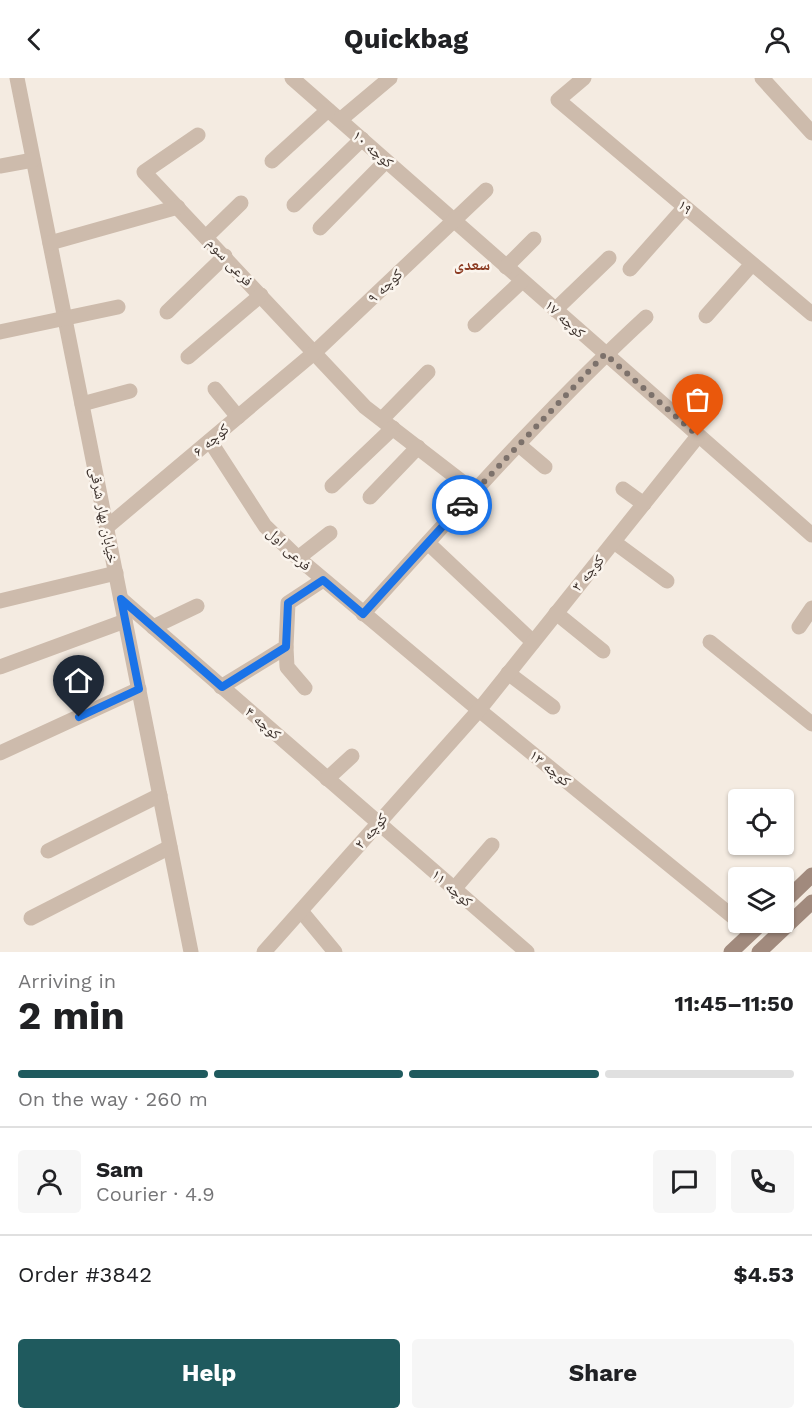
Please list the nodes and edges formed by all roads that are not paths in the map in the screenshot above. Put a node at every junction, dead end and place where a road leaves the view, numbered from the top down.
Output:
1 (17, 78) edge
2 (292, 78) edge
3 (390, 78) edge
4 (584, 78) edge
5 (762, 78) edge
6 (334, 115) junction
7 (812, 133) edge
8 (198, 135) dead end
9 (362, 140) junction
10 (33, 160) junction
11 (272, 161) dead end
12 (386, 161) junction
13 (0, 166) edge
14 (486, 190) dead end
15 (241, 203) dead end
16 (294, 205) dead end
17 (178, 207) junction
18 (685, 207) junction
19 (454, 221) junction
20 (320, 228) dead end
21 (206, 237) junction
22 (534, 239) dead end
23 (50, 243) junction
24 (225, 256) junction
25 (609, 258) dead end
26 (752, 264) junction
27 (506, 267) junction
28 (630, 268) dead end
29 (522, 281) junction
30 (261, 295) junction
31 (118, 307) dead end
32 (555, 310) junction
33 (167, 312) dead end
34 (812, 314) edge
35 (706, 316) dead end
36 (646, 317) dead end
37 (65, 319) junction
38 (475, 325) dead end
39 (0, 332) edge
40 (315, 352) junction
41 (605, 354) junction
42 (188, 357) dead end
43 (428, 372) dead end
44 (215, 389) dead end
45 (130, 391) dead end
46 (82, 404) junction
47 (238, 417) junction
48 (387, 424) junction
49 (698, 436) junction
50 (210, 441) junction
51 (519, 445) junction
52 (418, 447) junction
53 (545, 467) dead end
54 (332, 486) dead end
55 (623, 489) dead end
56 (474, 491) junction
57 (370, 497) dead end
58 (644, 504) junction
59 (106, 527) junction
60 (330, 533) dead end
61 (812, 535) edge
62 (614, 542) junction
63 (428, 543) junction
64 (298, 558) junction
65 (116, 573) junction
66 (323, 580) junction
67 (667, 581) dead end
68 (121, 599) junction
69 (0, 602) edge
70 (197, 606) dead end
71 (812, 609) edge
72 (556, 613) junction
73 (363, 614) junction
74 (125, 621) junction
75 (153, 627) junction
76 (799, 627) dead end
77 (533, 642) junction
78 (711, 642) dead end
79 (286, 647) junction
80 (603, 651) dead end
81 (0, 667) edge
82 (508, 673) junction
83 (222, 687) junction
84 (305, 688) dead end
85 (139, 689) junction
86 (553, 707) dead end
87 (479, 710) junction
88 (812, 724) edge
89 (0, 753) edge
90 (351, 756) dead end
91 (327, 779) junction
92 (160, 795) junction
93 (377, 823) junction
94 (492, 845) dead end
95 (170, 847) junction
96 (48, 851) dead end
97 (812, 875) edge
98 (454, 889) junction
99 (794, 892) edge
100 (812, 902) edge
101 (301, 911) junction
102 (728, 913) edge
103 (31, 918) dead end
104 (752, 933) edge
105 (191, 952) edge
106 (264, 952) edge
107 (334, 952) edge
108 (527, 952) edge
109 (731, 952) edge
110 (759, 952) edge

1 - 10 street, خیابان بهار شرقی
2 - 6 street, کوچه ۱۰
3 - 6 street
4 - 18 street, ۱۹
5 - 7 street
6 - 9 street, کوچه ۱۰
6 - 11 street
8 - 17 street, فرعی سوم
9 - 12 street, کوچه ۱۰
9 - 16 street
10 - 13 street
10 - 23 street, خیابان بهار شرقی
12 - 19 street, کوچه ۱۰
12 - 20 street
14 - 19 street, کوچه ۹
15 - 21 street
17 - 21 street, فرعی سوم
17 - 23 street
18 - 26 street, ۱۹
18 - 28 street
19 - 27 street, کوچه ۱۷
19 - 40 street, کوچه ۹
21 - 24 street, فرعی سوم
22 - 27 street
23 - 37 street, خیابان بهار شرقی
24 - 30 street, فرعی سوم
24 - 33 street
25 - 32 street
26 - 34 street, ۱۹
26 - 35 street
27 - 29 street, کوچه ۱۷
29 - 32 street, کوچه ۱۷
29 - 38 street
30 - 40 street, فرعی سوم
30 - 42 street
31 - 37 street
32 - 41 street, کوچه ۱۷
36 - 41 street
37 - 39 street
37 - 46 street, خیابان بهار شرقی
40 - 47 street, کوچه ۶
40 - 48 street, فرعی سوم
41 - 49 street, کوچه ۱۷
41 - 51 street
43 - 48 street
44 - 47 street
45 - 46 street
46 - 59 street, خیابان بهار شرقی
47 - 50 street, کوچه ۶
48 - 52 street
48 - 54 street
49 - 58 street, کوچه ۳
49 - 61 street, کوچه ۱۷
50 - 59 street, کوچه ۶
50 - 64 street, فرعی اول
51 - 53 street
51 - 56 street
52 - 56 street
52 - 57 street
55 - 58 street
56 - 63 street
58 - 62 street, کوچه ۳
59 - 65 street, خیابان بهار شرقی
60 - 64 street
62 - 67 street
62 - 72 street, کوچه ۳
63 - 73 street
63 - 77 street
64 - 66 street, فرعی اول
65 - 68 street, خیابان بهار شرقی
65 - 69 street
66 - 73 street, فرعی اول
66 - 79 street
68 - 74 street, خیابان بهار شرقی
68 - 75 street, کوچه ۴
70 - 75 street
71 - 76 street
72 - 77 street, کوچه ۳
72 - 80 street
73 - 87 street, کوچه ۱۳
74 - 81 street
74 - 85 street, خیابان بهار شرقی
75 - 83 street, کوچه ۴
77 - 82 street, کوچه ۳
78 - 88 street
79 - 83 street
79 - 84 street
82 - 86 street
82 - 87 street, کوچه ۳
83 - 91 street, کوچه ۴
85 - 89 street
85 - 92 street, خیابان بهار شرقی
87 - 93 street, کوچه ۲
87 - 102 street, کوچه ۱۳
90 - 91 street
91 - 93 street, کوچه ۴
92 - 95 street, خیابان بهار شرقی
92 - 96 street
93 - 98 street, کوچه ۱۱
93 - 101 street, کوچه ۲
94 - 98 street
95 - 103 street
95 - 105 street, خیابان بهار شرقی
97 - 99 main road
98 - 108 street, کوچه ۱۱
100 - 110 main road
101 - 106 street, کوچه ۲
101 - 107 street
104 - 109 main road

